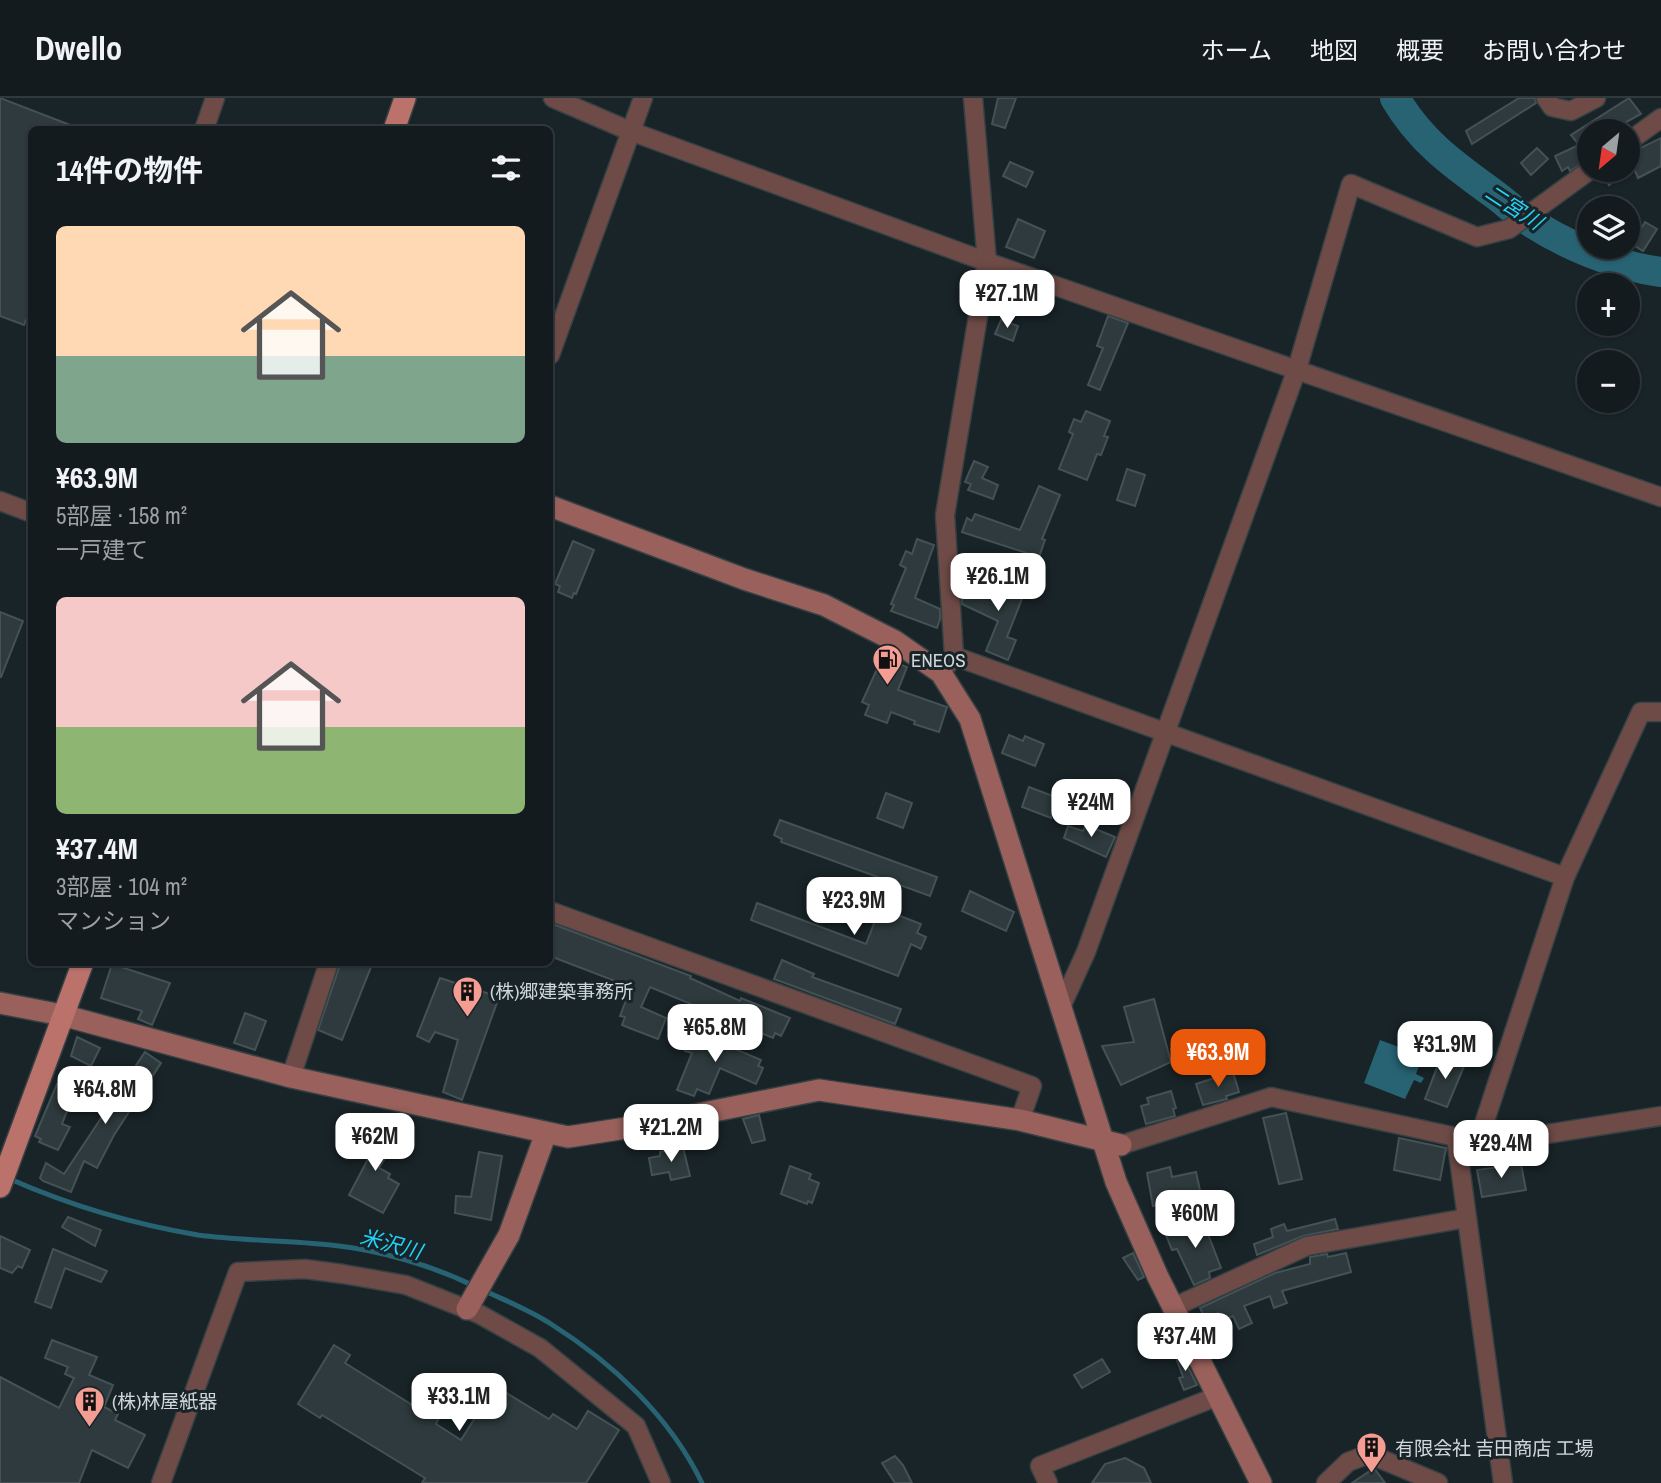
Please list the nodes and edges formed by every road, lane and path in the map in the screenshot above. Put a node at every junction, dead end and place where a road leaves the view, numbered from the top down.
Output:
1 (215, 98) edge
2 (405, 98) edge
3 (554, 98) edge
4 (643, 98) edge
5 (973, 98) edge
6 (1546, 98) edge
7 (1596, 98) edge
8 (1661, 118) edge
9 (205, 126) edge
10 (395, 126) edge
11 (630, 131) junction
12 (1640, 133) edge
13 (1577, 179) edge
14 (987, 262) junction
15 (553, 347) edge
16 (1297, 369) junction
17 (1661, 496) edge
18 (0, 501) edge
19 (553, 507) edge
20 (28, 512) edge
21 (948, 664) junction
22 (1661, 712) edge
23 (1163, 733) junction
24 (1565, 877) junction
25 (553, 912) edge
26 (81, 966) edge
27 (327, 966) edge
28 (0, 1003) edge
29 (1060, 1009) junction
30 (62, 1016) junction
31 (291, 1077) junction
32 (1661, 1116) edge
33 (1020, 1120) junction
34 (546, 1132) junction
35 (1456, 1137) junction
36 (1112, 1142) junction
37 (1477, 1145) junction
38 (0, 1187) edge
39 (1467, 1218) junction
40 (1174, 1307) junction
41 (467, 1309) junction
42 (1218, 1396) junction
43 (161, 1483) edge
44 (662, 1483) edge
45 (1048, 1483) edge
46 (1261, 1483) edge
47 (1326, 1483) edge
48 (1438, 1483) edge
49 (1503, 1483) edge

1 - 9 street
2 - 10 main road
3 - 11 street
4 - 11 street
5 - 14 street
6 - 7 street
8 - 12 street
11 - 14 street
11 - 15 street
13 - 16 street
14 - 16 street
14 - 21 street
16 - 17 street
16 - 23 street
18 - 20 street
19 - 21 street
21 - 23 street
21 - 29 street
22 - 24 street
23 - 24 street
23 - 29 street
24 - 37 street
25 - 33 street
26 - 30 main road
27 - 31 street
28 - 30 street
29 - 36 street
30 - 31 street
30 - 38 main road
31 - 34 street
32 - 37 street
33 - 34 street
33 - 36 street
34 - 41 street
35 - 36 street
35 - 37 street
35 - 39 street
36 - 40 street
39 - 40 street
39 - 49 street
40 - 42 street
41 - 43 street
41 - 44 street
42 - 45 street
42 - 46 street
47 - 48 street

